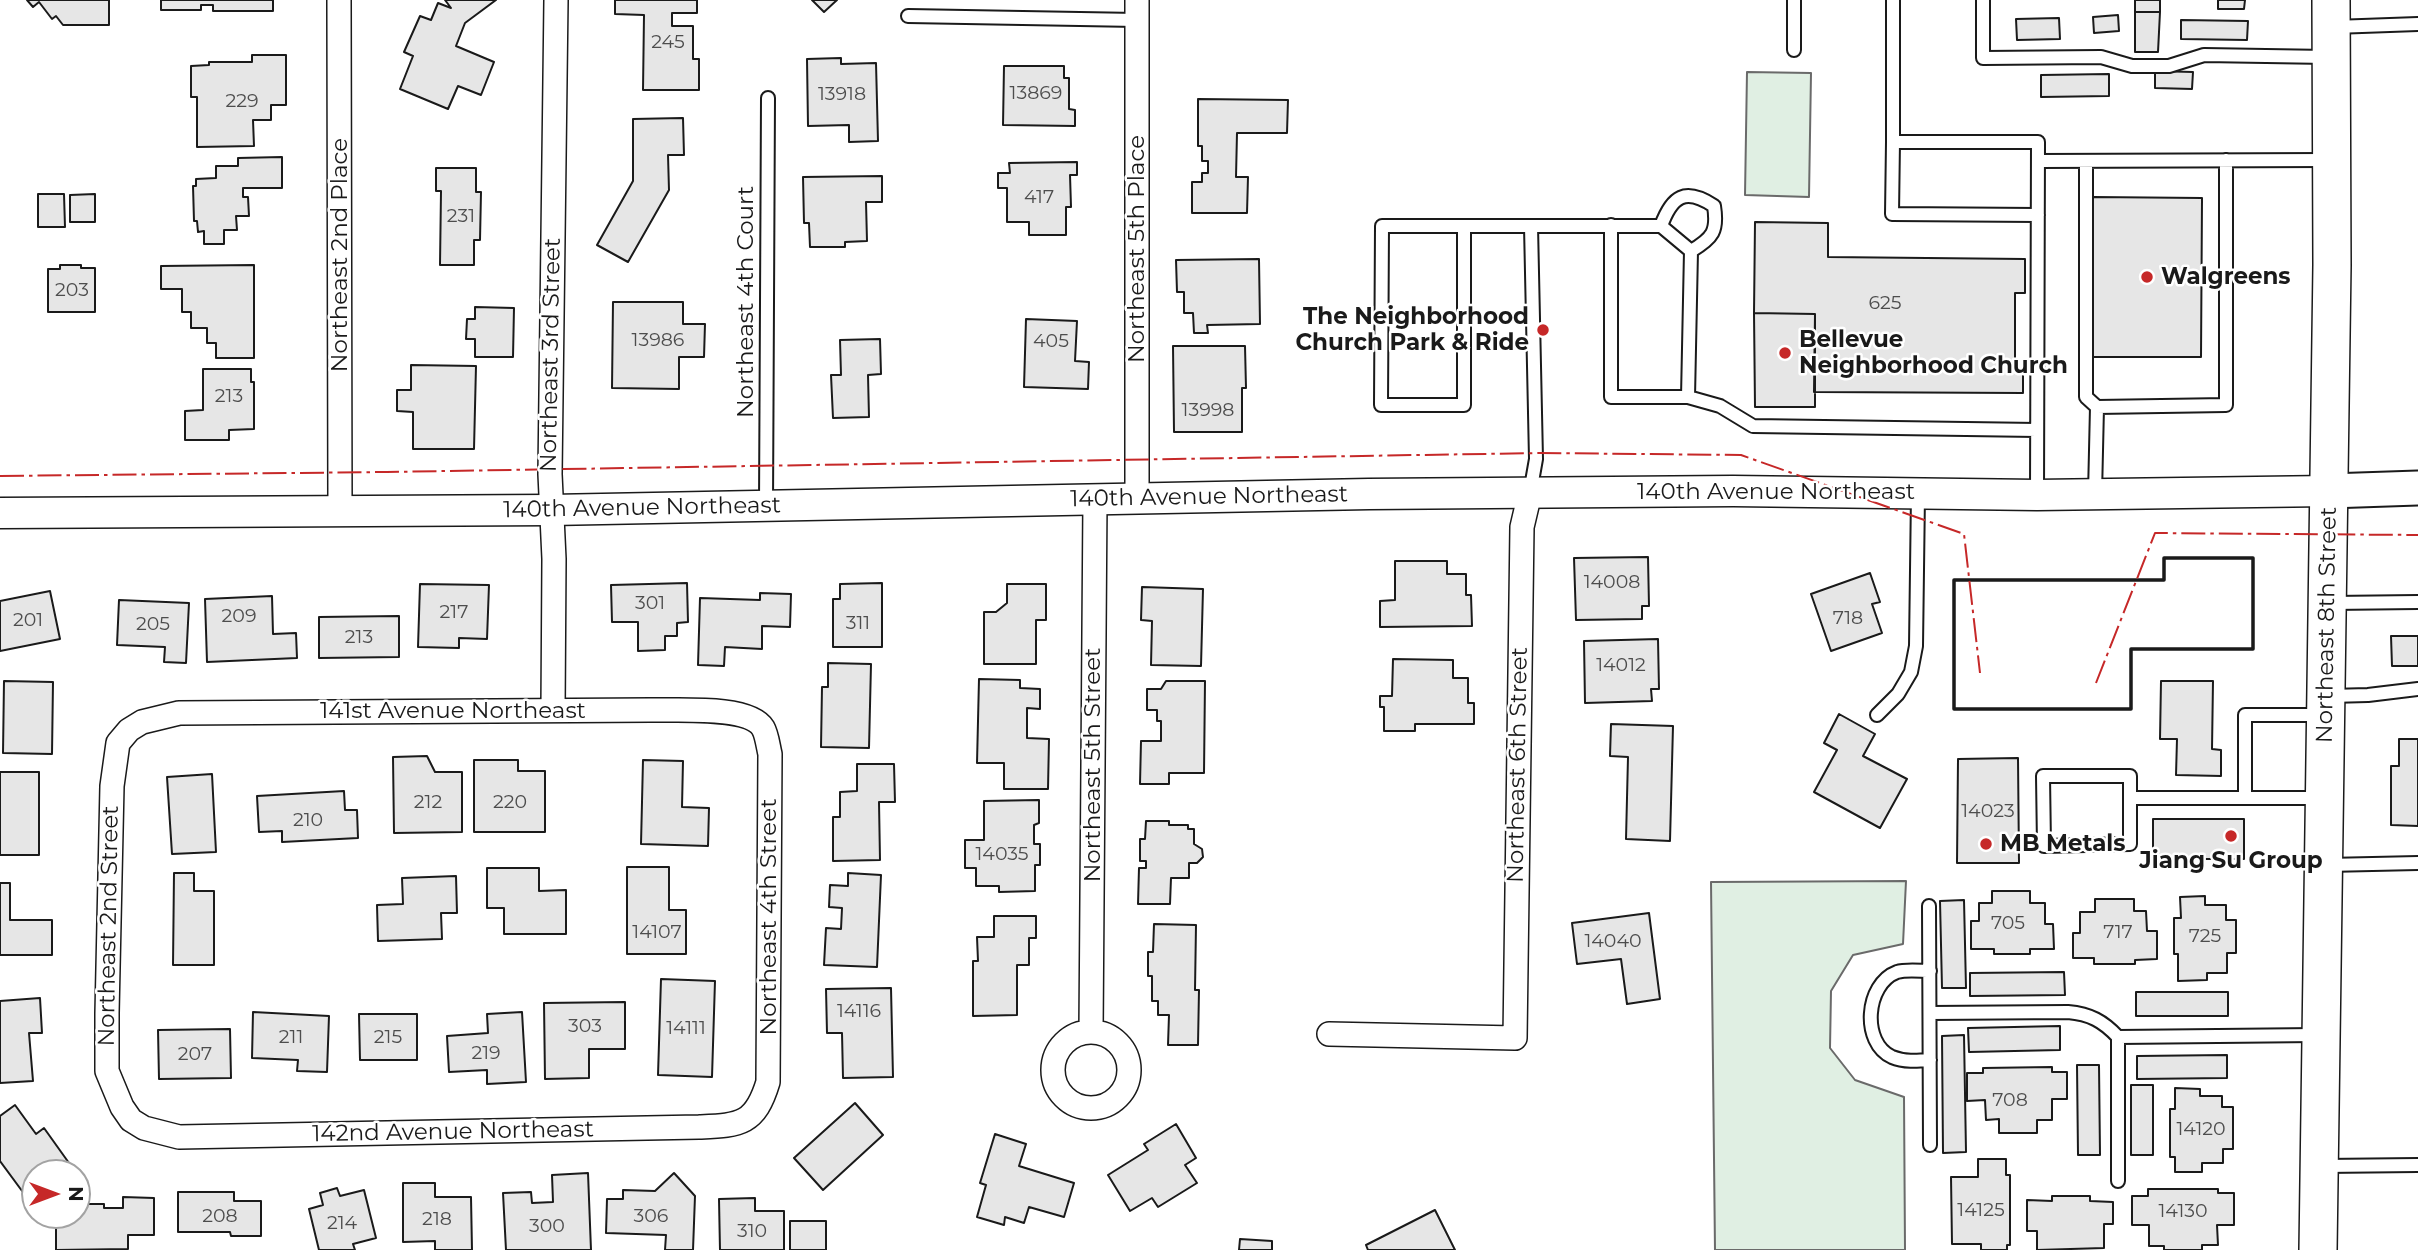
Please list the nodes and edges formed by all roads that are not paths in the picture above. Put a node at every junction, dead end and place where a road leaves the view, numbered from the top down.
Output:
1 (339, 0) edge
2 (556, 0) edge
3 (1794, 0) edge
4 (1893, 0) edge
5 (1983, 0) edge
6 (1137, 10) edge
7 (908, 16) dead end
8 (2418, 24) edge
9 (2331, 28) edge
10 (1794, 50) dead end
11 (768, 98) dead end
12 (1893, 142) junction
13 (2226, 160) junction
14 (2330, 160) junction
15 (2038, 161) junction
16 (2086, 161) junction
17 (2038, 215) junction
18 (1611, 225) junction
19 (1531, 226) junction
20 (1661, 226) junction
21 (1464, 227) junction
22 (1691, 251) junction
23 (1688, 397) junction
24 (2097, 407) junction
25 (2037, 430) junction
26 (2418, 488) edge
27 (2329, 491) junction
28 (1918, 492) junction
29 (1530, 493) junction
30 (2095, 494) junction
31 (2037, 495) junction
32 (1137, 498) junction
33 (1095, 500) junction
34 (766, 506) junction
35 (340, 510) junction
36 (551, 510) junction
37 (0, 513) edge
38 (2418, 602) edge
39 (2328, 603) junction
40 (2418, 689) edge
41 (2326, 705) junction
42 (554, 710) junction
43 (1877, 715) dead end
44 (129, 730) joint
45 (766, 740) joint
46 (2130, 798) junction
47 (2245, 798) junction
48 (2325, 798) junction
49 (2418, 863) edge
50 (2324, 865) junction
51 (1930, 906) dead end
52 (1930, 971) junction
53 (1930, 1013) junction
54 (1091, 1031) dead end
55 (1329, 1034) dead end
56 (2321, 1035) junction
57 (2119, 1037) junction
58 (1930, 1060) junction
59 (764, 1095) joint
60 (131, 1120) joint
61 (1930, 1145) dead end
62 (2418, 1165) edge
63 (2319, 1166) junction
64 (2118, 1181) dead end
65 (2318, 1250) edge

1 - 35 street, Northeast 2nd Place
2 - 36 street, Northeast 3rd Street
3 - 10 lane
4 - 12 lane
5 - 9 lane
6 - 7 lane
6 - 32 street, Northeast 5th Place
8 - 9 lane
9 - 14 main road, Northeast 8th Street
11 - 34 lane, Northeast 4th Court
12 - 15 lane
12 - 17 lane
13 - 14 lane
13 - 16 lane
13 - 24 lane
14 - 27 main road, Northeast 8th Street
15 - 16 lane
15 - 17 lane
16 - 24 lane
17 - 25 lane
18 - 19 lane
18 - 20 lane
18 - 23 lane
19 - 21 lane
19 - 29 lane
20 - 22 lane
20 - 22 lane
21 - 21 lane
22 - 23 lane
23 - 25 lane
24 - 30 lane
25 - 31 lane
26 - 27 main road, 140th Avenue Northeast
27 - 30 street, 140th Avenue Northeast
27 - 39 main road, Northeast 8th Street
28 - 29 street, 140th Avenue Northeast
28 - 31 street, 140th Avenue Northeast
28 - 43 lane
29 - 32 street, 140th Avenue Northeast
29 - 55 street, Northeast 6th Street
30 - 31 street, 140th Avenue Northeast
32 - 33 street, 140th Avenue Northeast
33 - 34 street, 140th Avenue Northeast
33 - 54 street, Northeast 5th Street
34 - 36 street, 140th Avenue Northeast
35 - 36 street, 140th Avenue Northeast
35 - 37 street, 140th Avenue Northeast
36 - 42 street, Northeast 3rd Street
38 - 39 lane
39 - 41 main road, Northeast 8th Street
40 - 41 lane
41 - 47 lane
41 - 48 main road, Northeast 8th Street
42 - 44 street, 141st Avenue Northeast
42 - 45 street, 141st Avenue Northeast
44 - 60 street, Northeast 2nd Street
45 - 59 street, Northeast 4th Street
46 - 46 lane
46 - 47 lane
47 - 48 lane
48 - 50 main road, Northeast 8th Street
49 - 50 lane
50 - 56 main road, Northeast 8th Street
51 - 52 lane
52 - 53 lane
52 - 58 lane
53 - 57 lane
53 - 58 lane
56 - 57 lane
56 - 63 main road, Northeast 8th Street
57 - 64 lane
58 - 61 lane
59 - 60 street, 142nd Avenue Northeast
62 - 63 lane
63 - 65 main road, Northeast 8th Street

